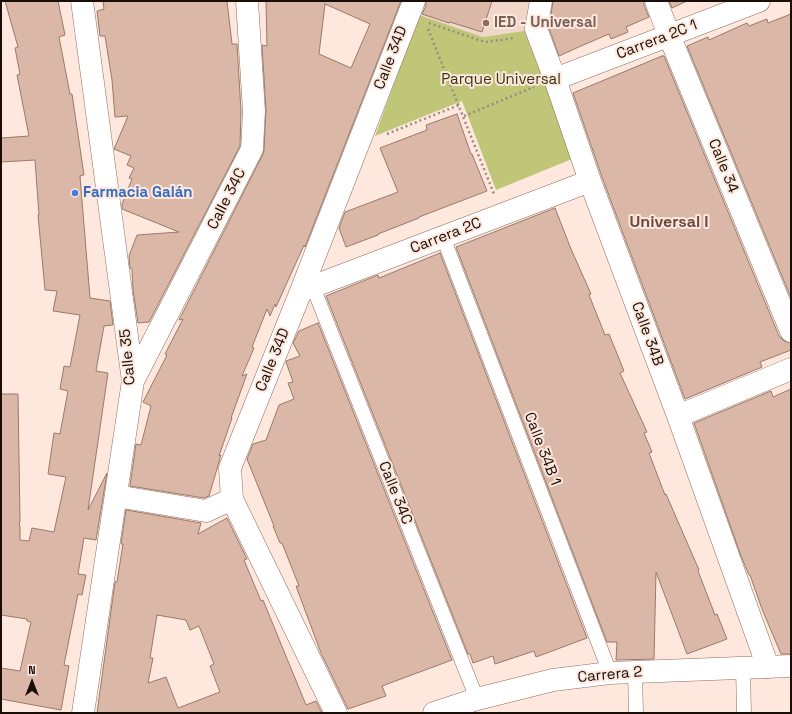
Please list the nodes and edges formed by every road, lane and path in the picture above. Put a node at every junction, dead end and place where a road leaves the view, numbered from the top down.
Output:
1 (82, 1) edge
2 (247, 1) edge
3 (414, 1) edge
4 (541, 1) edge
5 (656, 1) edge
6 (759, 1) edge
7 (538, 34) junction
8 (669, 35) junction
9 (483, 37) dead end
10 (485, 42) junction
11 (555, 79) junction
12 (460, 106) junction
13 (464, 116) junction
14 (357, 146) junction
15 (590, 181) junction
16 (503, 214) junction
17 (442, 237) junction
18 (307, 289) junction
19 (791, 331) edge
20 (791, 369) edge
21 (133, 381) junction
22 (678, 416) junction
23 (116, 496) junction
24 (232, 499) junction
25 (791, 666) edge
26 (768, 667) junction
27 (743, 668) junction
28 (635, 672) junction
29 (610, 674) junction
30 (477, 699) junction
31 (83, 713) edge
32 (336, 713) edge
33 (434, 713) edge
34 (636, 713) edge
35 (744, 713) edge

1 - 21 street, Calle 35
2 - 21 street, Calle 34C
3 - 14 street, Calle 34D
4 - 7 street, Calle 34B
5 - 8 street, Calle 34
6 - 8 street, Carrera 2C 1
7 - 10 path
7 - 11 street, Calle 34B
8 - 11 street, Carrera 2C 1
8 - 19 street, Calle 34
9 - 10 path
10 - 12 path
11 - 13 path
11 - 15 street, Calle 34B
12 - 13 path
12 - 14 path
13 - 16 path
14 - 18 street, Calle 34D
15 - 16 street, Carrera 2C
15 - 22 street, Calle 34B
16 - 17 street, Carrera 2C
17 - 18 street, Carrera 2C
17 - 29 lane, Calle 34B 1
18 - 24 street, Calle 34D
18 - 30 lane, Calle 34C
20 - 22 street
21 - 23 street, Calle 35
22 - 26 street, Calle 34B
23 - 24 street
23 - 31 street, Calle 35
24 - 32 street, Calle 34D
25 - 26 street, Carrera 2
26 - 27 street, Carrera 2
27 - 28 street, Carrera 2
27 - 35 lane
28 - 29 street, Carrera 2
28 - 34 lane
29 - 30 street, Carrera 2
30 - 33 street, Carrera 2

